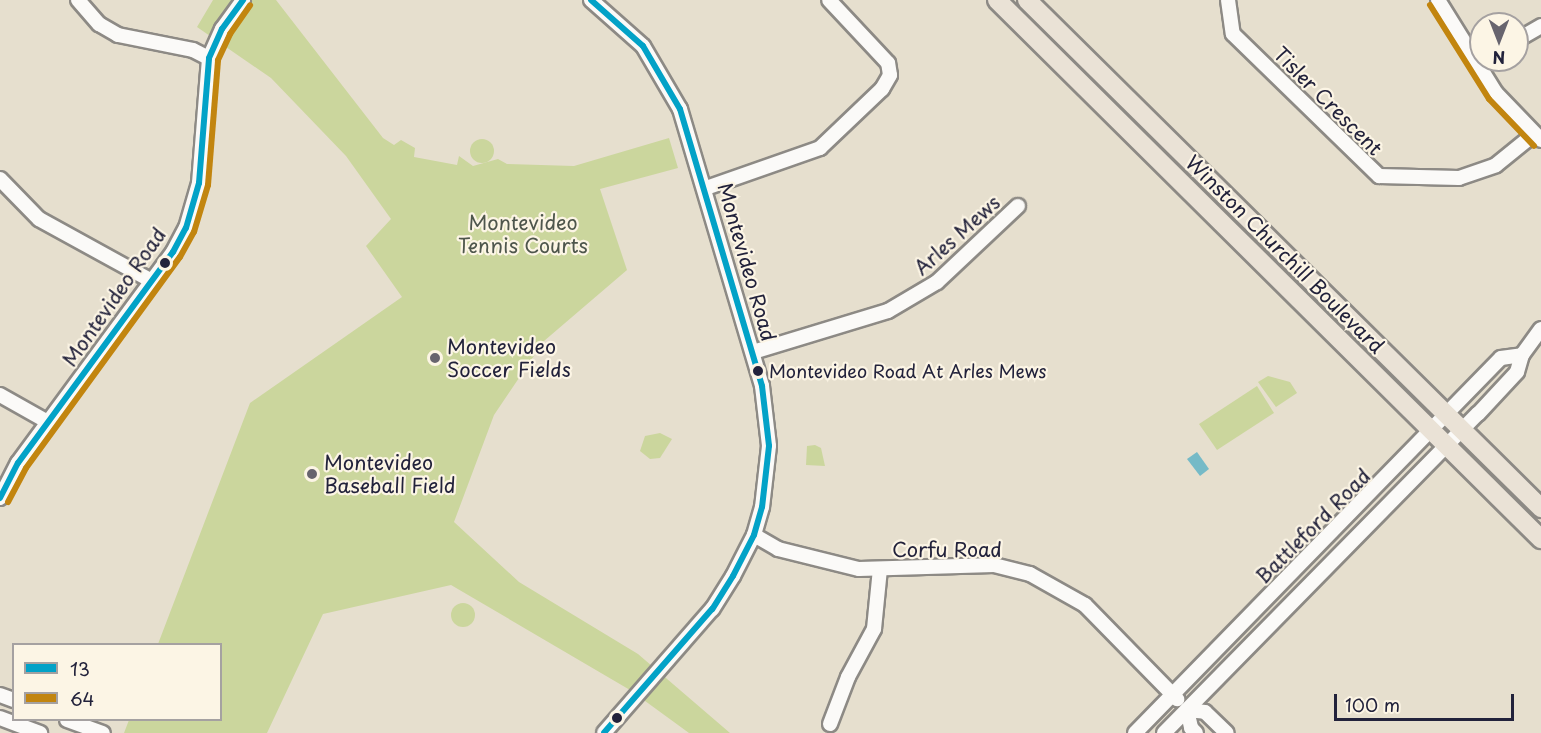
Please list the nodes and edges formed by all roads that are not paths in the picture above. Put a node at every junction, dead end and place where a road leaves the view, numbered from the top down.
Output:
1 (78, 0) edge
2 (243, 0) edge
3 (591, 0) edge
4 (829, 0) edge
5 (997, 0) edge
6 (1027, 0) edge
7 (1228, 0) edge
8 (1438, 0) edge
9 (1469, 47) edge
10 (208, 58) junction
11 (1485, 72) edge
12 (1537, 137) edge
13 (0, 179) edge
14 (706, 188) junction
15 (1018, 206) dead end
16 (152, 281) junction
17 (1541, 329) edge
18 (753, 352) junction
19 (1522, 355) junction
20 (0, 395) edge
21 (1448, 415) junction
22 (48, 422) junction
23 (1463, 430) junction
24 (1432, 432) junction
25 (1448, 447) junction
26 (0, 498) edge
27 (1541, 508) edge
28 (753, 535) junction
29 (1541, 539) edge
30 (880, 569) junction
31 (1173, 695) junction
32 (1187, 710) junction
33 (0, 718) edge
34 (70, 721) edge
35 (830, 724) dead end
36 (40, 733) edge
37 (103, 733) edge
38 (604, 733) edge
39 (1135, 733) edge
40 (1164, 733) edge
41 (1196, 733) edge
42 (1227, 733) edge

1 - 10 street
2 - 10 street, Montevideo Road
3 - 14 street, Montevideo Road
4 - 14 street
5 - 24 main road, Winston Churchill Boulevard
6 - 21 main road, Winston Churchill Boulevard
7 - 12 street, Tisler Crescent
8 - 9 street
10 - 16 street, Montevideo Road
11 - 12 street
13 - 16 street
14 - 18 street, Montevideo Road
15 - 18 street, Arles Mews
16 - 22 street, Montevideo Road
17 - 19 street, Battleford Road
18 - 28 street, Montevideo Road
19 - 21 street, Battleford Road
19 - 23 street, Battleford Road
20 - 22 street
21 - 23 main road, Winston Churchill Boulevard
21 - 24 street, Battleford Road
22 - 26 street, Montevideo Road
23 - 25 street, Battleford Road
23 - 27 main road, Winston Churchill Boulevard
24 - 25 main road, Winston Churchill Boulevard
24 - 31 street, Battleford Road
25 - 29 main road, Winston Churchill Boulevard
25 - 32 street, Battleford Road
28 - 30 street, Corfu Road
28 - 38 street, Montevideo Road
30 - 31 street, Corfu Road
30 - 35 street
31 - 32 street, Corfu Road
31 - 39 street, Battleford Road
32 - 40 street, Battleford Road
32 - 41 street
32 - 42 street
33 - 36 street
34 - 37 street

